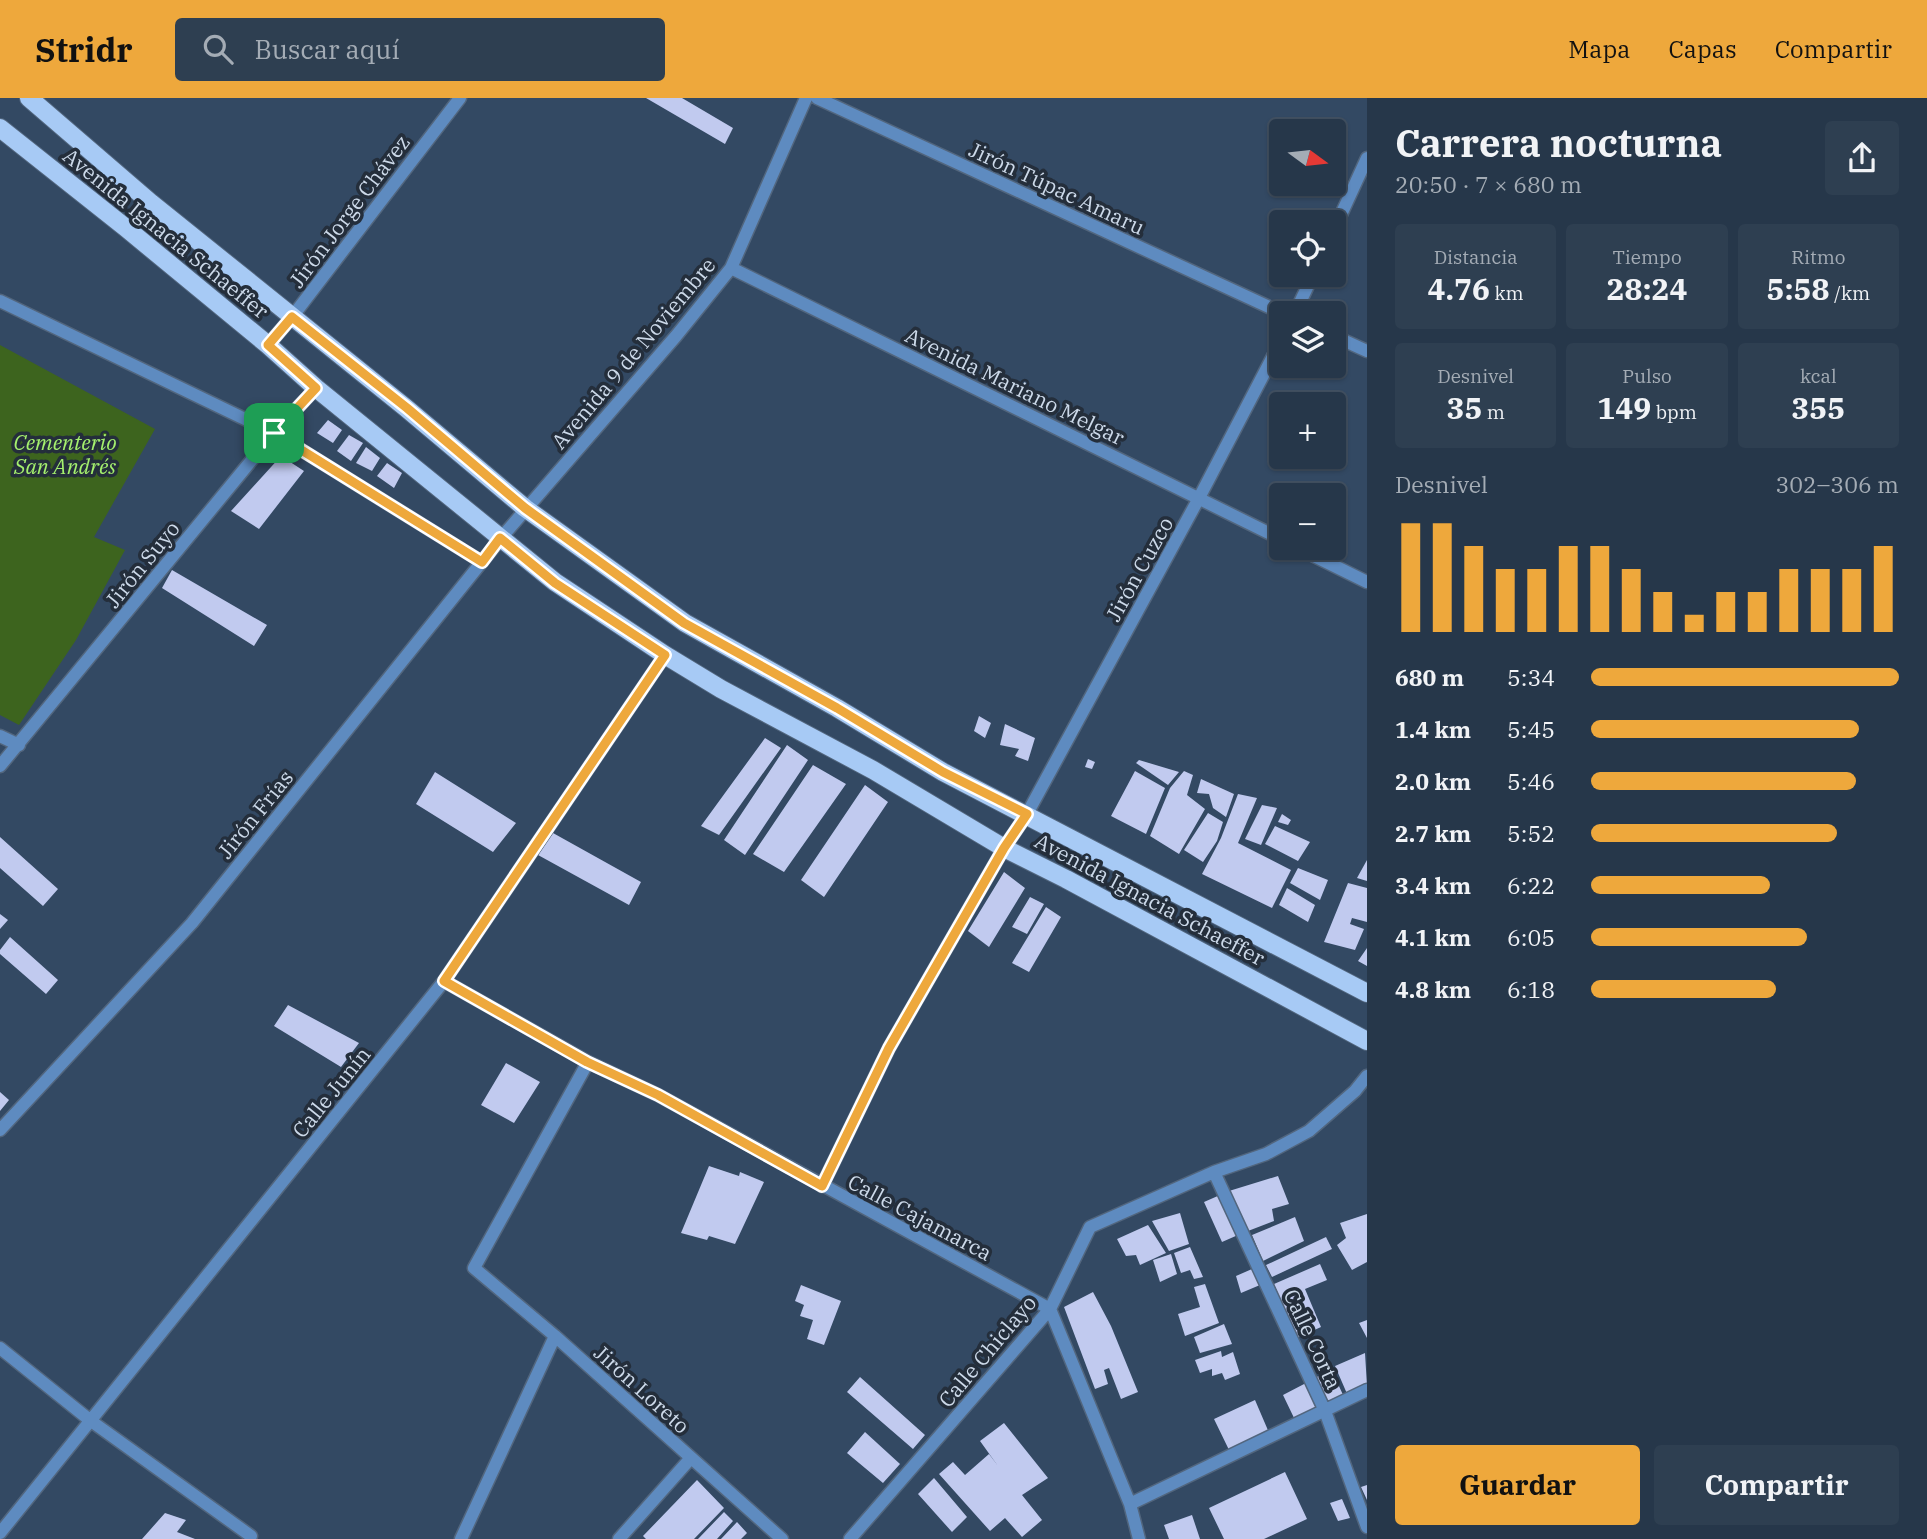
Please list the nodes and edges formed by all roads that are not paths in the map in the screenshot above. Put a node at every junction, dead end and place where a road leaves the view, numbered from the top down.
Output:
1 (29, 98) edge
2 (460, 98) edge
3 (806, 98) edge
4 (817, 98) edge
5 (0, 128) edge
6 (1367, 158) edge
7 (1343, 210) edge
8 (731, 268) junction
9 (0, 301) edge
10 (1269, 307) edge
11 (292, 317) junction
12 (1346, 341) edge
13 (268, 345) junction
14 (1367, 351) edge
15 (1269, 364) edge
16 (316, 388) junction
17 (274, 433) junction
18 (1199, 498) junction
19 (525, 508) junction
20 (1269, 533) edge
21 (500, 538) junction
22 (1322, 560) edge
23 (482, 562) junction
24 (1367, 582) edge
25 (665, 655) junction
26 (0, 736) edge
27 (19, 745) junction
28 (0, 766) edge
29 (1027, 814) junction
30 (1004, 848) junction
31 (444, 981) junction
32 (1367, 993) edge
33 (1367, 1041) edge
34 (587, 1062) junction
35 (1367, 1076) edge
36 (1361, 1093) edge
37 (0, 1130) edge
38 (1214, 1172) junction
39 (822, 1186) junction
40 (1050, 1309) junction
41 (555, 1336) junction
42 (0, 1348) edge
43 (1367, 1390) edge
44 (1325, 1411) junction
45 (91, 1421) junction
46 (690, 1459) junction
47 (1130, 1504) junction
48 (1367, 1527) edge
49 (0, 1532) edge
50 (251, 1536) dead end
51 (461, 1539) edge
52 (619, 1539) edge
53 (782, 1539) edge
54 (850, 1539) edge
55 (1139, 1539) edge

1 - 11 main road, Avenida Ignacia Schaeffer
2 - 11 street, Jirón Jorge Chávez
3 - 8 street, Avenida 9 de Noviembre
4 - 10 street, Jirón Túpac Amaru
5 - 13 main road, Avenida Ignacia Schaeffer
6 - 7 street
8 - 18 street, Avenida Mariano Melgar
8 - 19 street, Avenida 9 de Noviembre
9 - 17 street
11 - 13 street, Jirón Jorge Chávez
11 - 19 main road, Avenida Ignacia Schaeffer
12 - 14 street
13 - 16 main road, Avenida Ignacia Schaeffer
15 - 18 street, Jirón Cuzco
16 - 17 street, Jirón Suyo
16 - 21 main road, Avenida Ignacia Schaeffer
17 - 23 street
17 - 27 street, Jirón Suyo
18 - 20 street, Avenida Mariano Melgar
18 - 29 street, Jirón Cuzco
19 - 21 street, Jirón Frías
19 - 29 main road, Avenida Ignacia Schaeffer
21 - 23 street, Jirón Frías
21 - 25 main road, Avenida Ignacia Schaeffer
22 - 24 street
23 - 37 street, Jirón Frías
25 - 30 main road, Avenida Ignacia Schaeffer
25 - 31 street, Calle Junín
26 - 27 street
27 - 28 street, Jirón Suyo
29 - 30 street, Jirón Cuzco
29 - 32 main road, Avenida Ignacia Schaeffer
30 - 33 main road, Avenida Ignacia Schaeffer
30 - 39 street, Jirón Cuzco
31 - 34 street, Calle Cajamarca
31 - 45 street, Calle Junín
34 - 39 street, Calle Cajamarca
34 - 41 street, Jirón Loreto
35 - 36 street, Calle Chiclayo
36 - 38 street, Calle Chiclayo
38 - 40 street, Calle Chiclayo
38 - 44 street, Calle Corta
39 - 40 street, Calle Cajamarca
40 - 47 street
40 - 54 street, Calle Chiclayo
41 - 46 street, Jirón Loreto
41 - 51 street
42 - 45 street
43 - 44 street
44 - 47 street
44 - 48 street, Calle Corta
45 - 49 street, Calle Junín
45 - 50 street
46 - 52 street
46 - 53 street, Jirón Loreto
47 - 55 street

